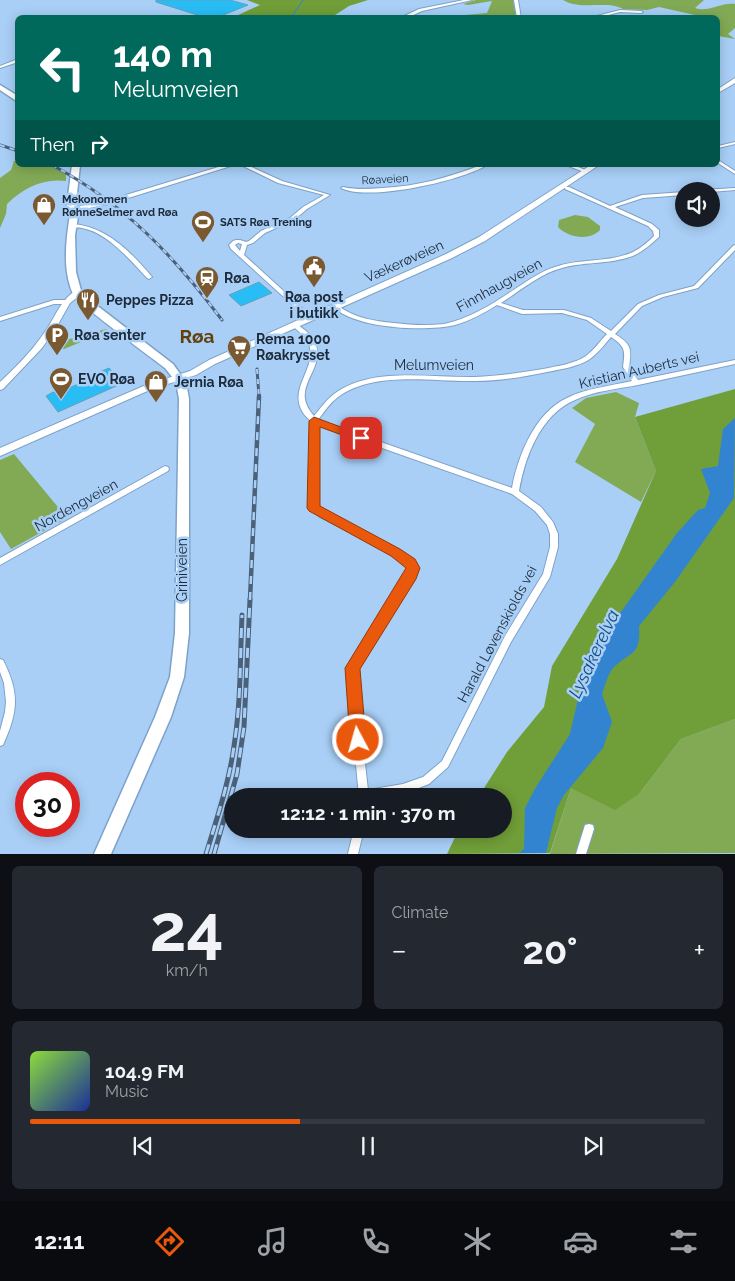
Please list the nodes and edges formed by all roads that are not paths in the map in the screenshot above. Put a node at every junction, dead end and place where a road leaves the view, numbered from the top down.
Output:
1 (470, 0) edge
2 (516, 0) edge
3 (640, 12) dead end
4 (409, 15) edge
5 (518, 15) edge
6 (603, 15) edge
7 (15, 62) edge
8 (0, 68) edge
9 (735, 80) edge
10 (0, 87) edge
11 (720, 89) edge
12 (0, 94) edge
13 (15, 98) edge
14 (15, 104) edge
15 (735, 142) edge
16 (720, 146) edge
17 (720, 163) edge
18 (76, 167) edge
19 (224, 167) edge
20 (248, 167) edge
21 (480, 167) edge
22 (574, 167) edge
23 (593, 167) edge
24 (586, 171) junction
25 (735, 173) edge
26 (343, 188) dead end
27 (568, 188) dead end
28 (735, 189) edge
29 (720, 190) edge
30 (675, 194) edge
31 (99, 205) joint
32 (611, 207) junction
33 (72, 208) junction
34 (72, 225) junction
35 (245, 244) junction
36 (735, 247) edge
37 (241, 255) junction
38 (149, 277) dead end
39 (80, 293) junction
40 (67, 303) junction
41 (496, 304) junction
42 (335, 306) junction
43 (310, 318) junction
44 (0, 319) edge
45 (295, 325) junction
46 (612, 333) junction
47 (735, 362) edge
48 (178, 376) junction
49 (636, 383) junction
50 (0, 387) edge
51 (314, 421) junction
52 (0, 452) edge
53 (165, 469) dead end
54 (515, 492) junction
55 (0, 562) edge
56 (0, 663) edge
57 (0, 742) edge
58 (363, 788) edge
59 (405, 788) edge
60 (589, 829) dead end
61 (356, 838) edge
62 (102, 854) edge
63 (352, 854) edge
64 (581, 854) edge

1 - 4 street
2 - 5 street
3 - 6 street
7 - 8 street
9 - 11 main road
10 - 13 main road
12 - 14 main road
15 - 16 street
17 - 25 street
18 - 33 main road
19 - 31 street
20 - 35 street
21 - 26 street, Røaveien
22 - 24 street
23 - 24 main road, Vækerøveien
24 - 42 main road, Vækerøveien
27 - 32 street, Finnhaugveien
28 - 29 street
30 - 32 street
31 - 33 street
32 - 41 street, Finnhaugveien
33 - 34 main road
34 - 38 street
34 - 39 main road
35 - 37 street
35 - 37 street
36 - 46 street, Melumveien
37 - 43 street
39 - 40 street
39 - 48 main road
40 - 44 street
40 - 50 street
41 - 42 street, Finnhaugveien
41 - 46 street
42 - 43 main road, Vækerøveien
43 - 45 main road, Vækerøveien
45 - 48 main road, Vækerøveien
45 - 51 street
46 - 49 street
46 - 51 street, Melumveien
47 - 49 street, Kristian Auberts vei
48 - 52 main road, Vækerøveien
48 - 62 main road, Griniveien
49 - 54 street, Kristian Auberts vei
51 - 54 street, Harald Løvenskiolds vei
51 - 58 street
53 - 55 street, Nordengveien
54 - 59 street, Harald Løvenskiolds vei
56 - 57 street
60 - 64 street
61 - 63 street

